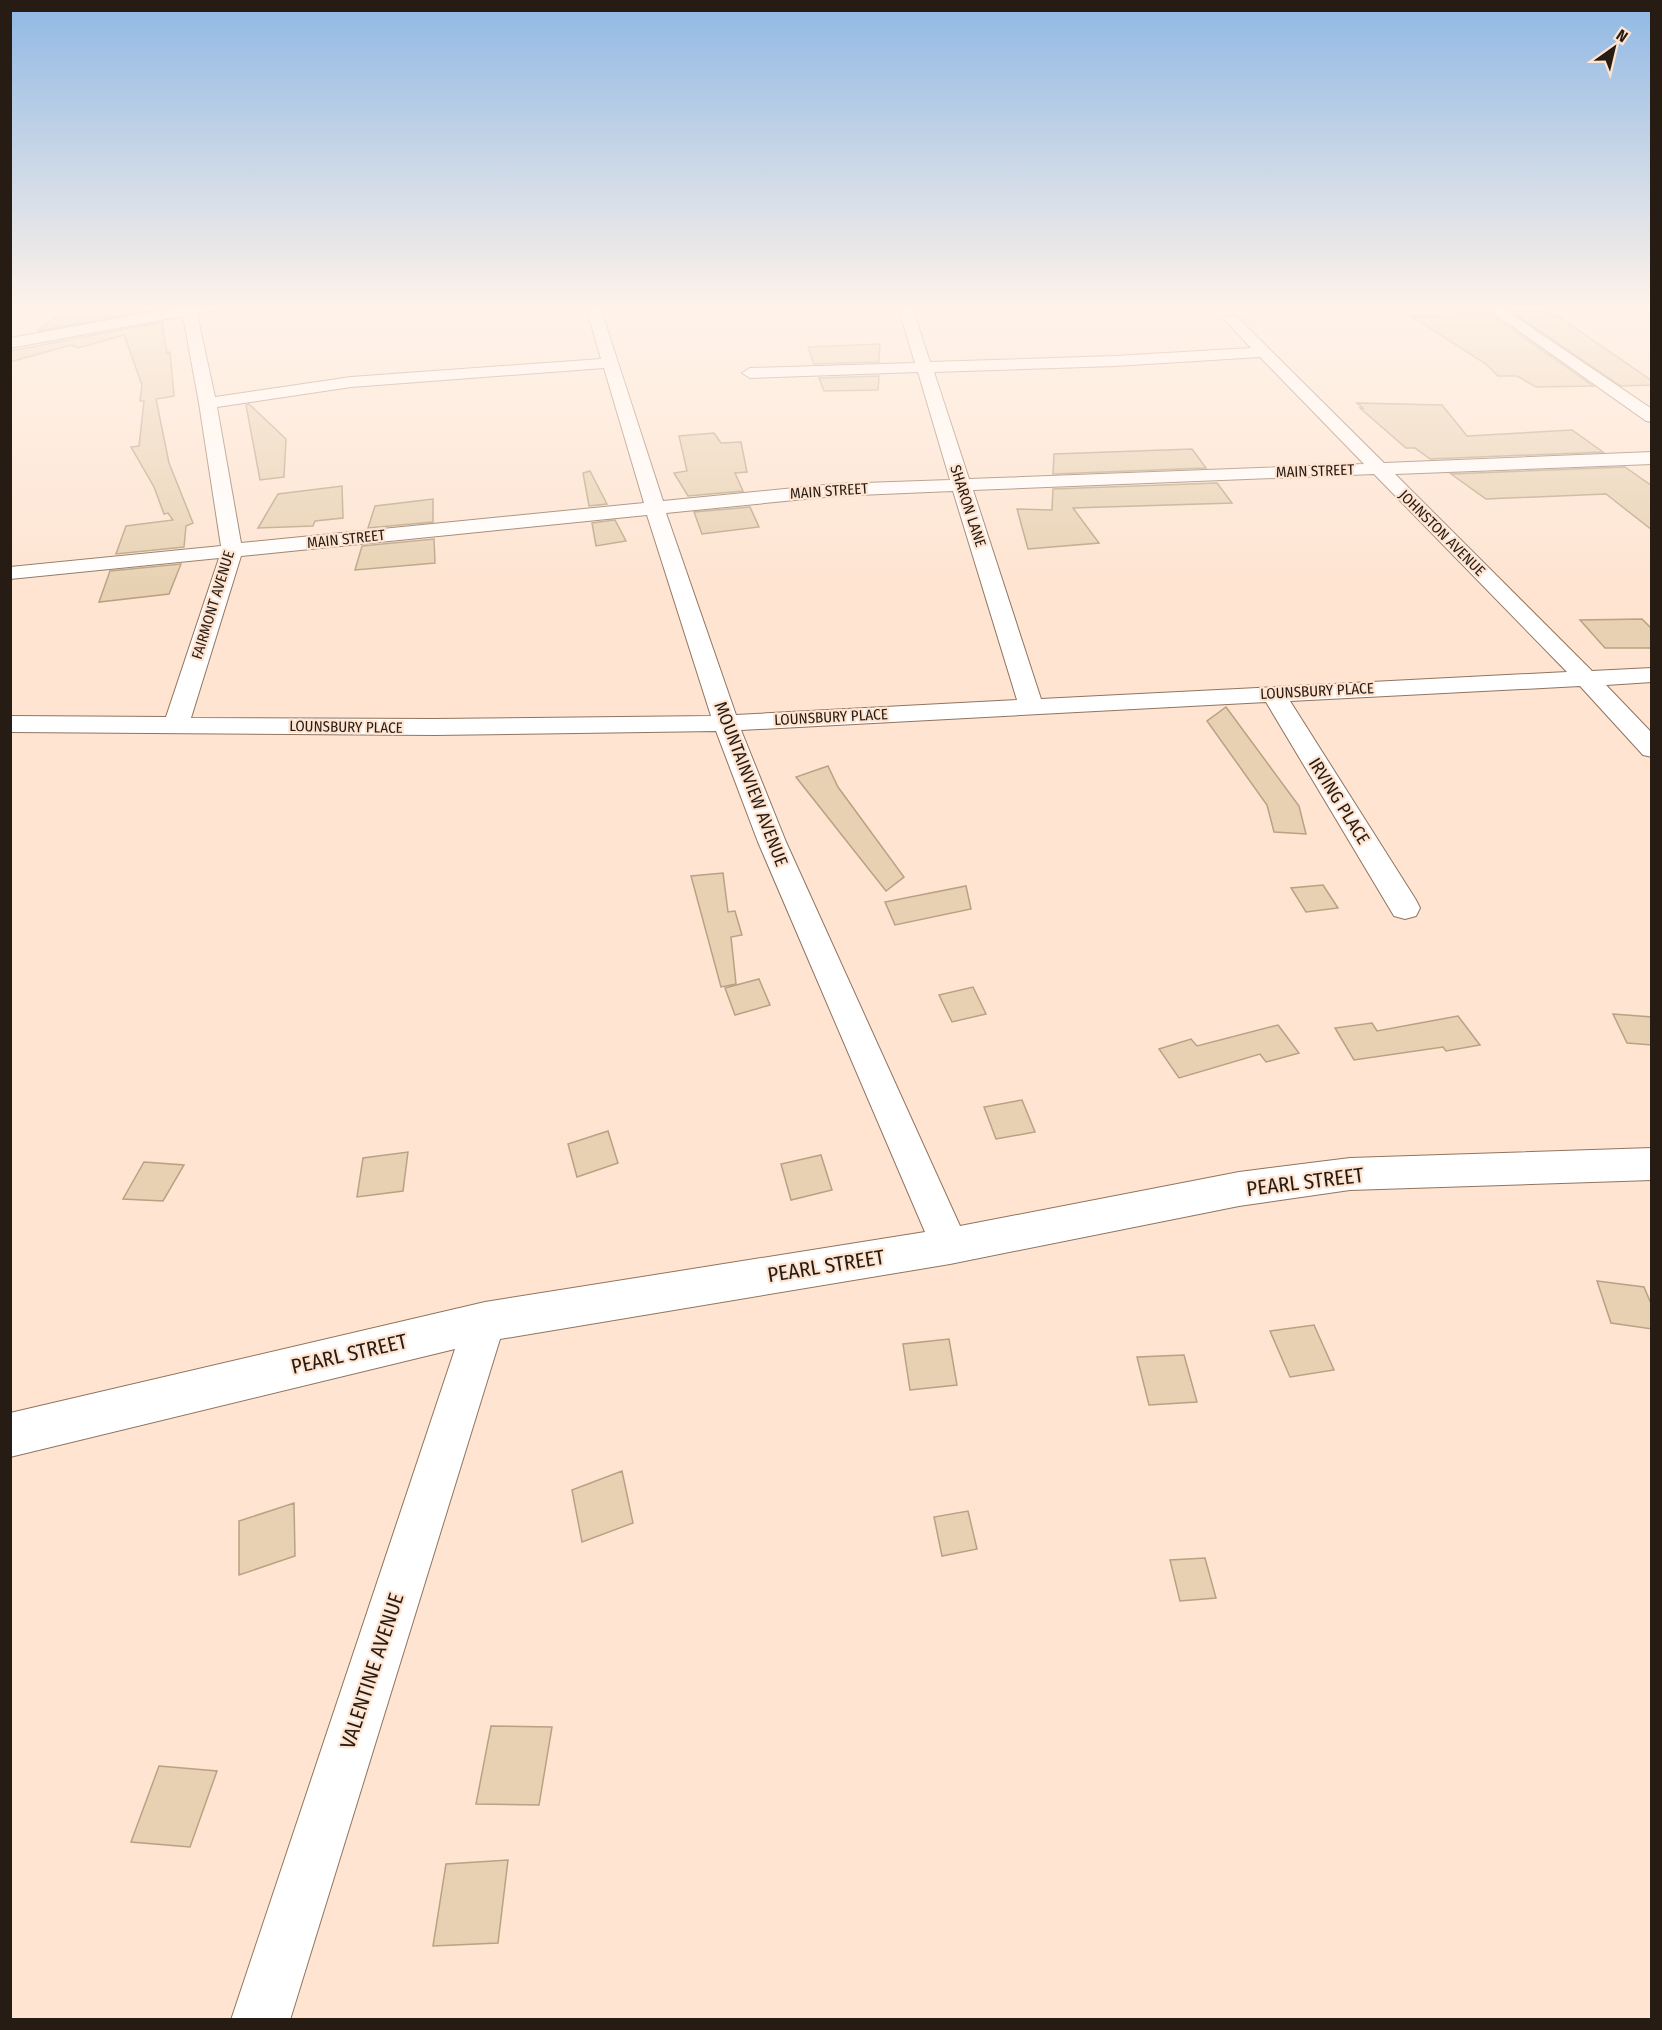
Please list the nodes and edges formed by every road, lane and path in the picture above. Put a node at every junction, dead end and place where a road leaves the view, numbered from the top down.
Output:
1 (223, 402) edge
2 (621, 402) edge
3 (936, 402) edge
4 (1312, 402) edge
5 (1630, 402) edge
6 (208, 404) joint
7 (1652, 417) edge
8 (1652, 458) edge
9 (1378, 469) junction
10 (961, 485) junction
11 (654, 508) junction
12 (232, 550) junction
13 (10, 573) edge
14 (1652, 675) edge
15 (1585, 677) junction
16 (1273, 694) junction
17 (1031, 706) junction
18 (726, 723) junction
19 (10, 724) edge
20 (176, 725) junction
21 (1652, 749) edge
22 (1405, 908) dead end
23 (1652, 1164) edge
24 (950, 1246) junction
25 (485, 1322) junction
26 (10, 1435) edge
27 (260, 2019) edge

1 - 6 street
2 - 11 street, MOUNTAINVIEW AVENUE
3 - 10 street, SHARON LANE
4 - 9 street, JOHNSTON AVENUE
5 - 7 street
6 - 12 street, FAIRMONT AVENUE
8 - 9 street, MAIN STREET
9 - 10 street, MAIN STREET
9 - 15 street, JOHNSTON AVENUE
10 - 11 street, MAIN STREET
10 - 17 street, SHARON LANE
11 - 12 street, MAIN STREET
11 - 18 street, MOUNTAINVIEW AVENUE
12 - 13 street, MAIN STREET
12 - 20 street, FAIRMONT AVENUE
14 - 15 street, LOUNSBURY PLACE
15 - 16 street, LOUNSBURY PLACE
15 - 21 street, JOHNSTON AVENUE
16 - 17 street, LOUNSBURY PLACE
16 - 22 street, IRVING PLACE
17 - 18 street, LOUNSBURY PLACE
18 - 20 street, LOUNSBURY PLACE
18 - 24 street, MOUNTAINVIEW AVENUE
19 - 20 street, LOUNSBURY PLACE
23 - 24 street, PEARL STREET
24 - 25 street, PEARL STREET
25 - 26 street, PEARL STREET
25 - 27 street, VALENTINE AVENUE

